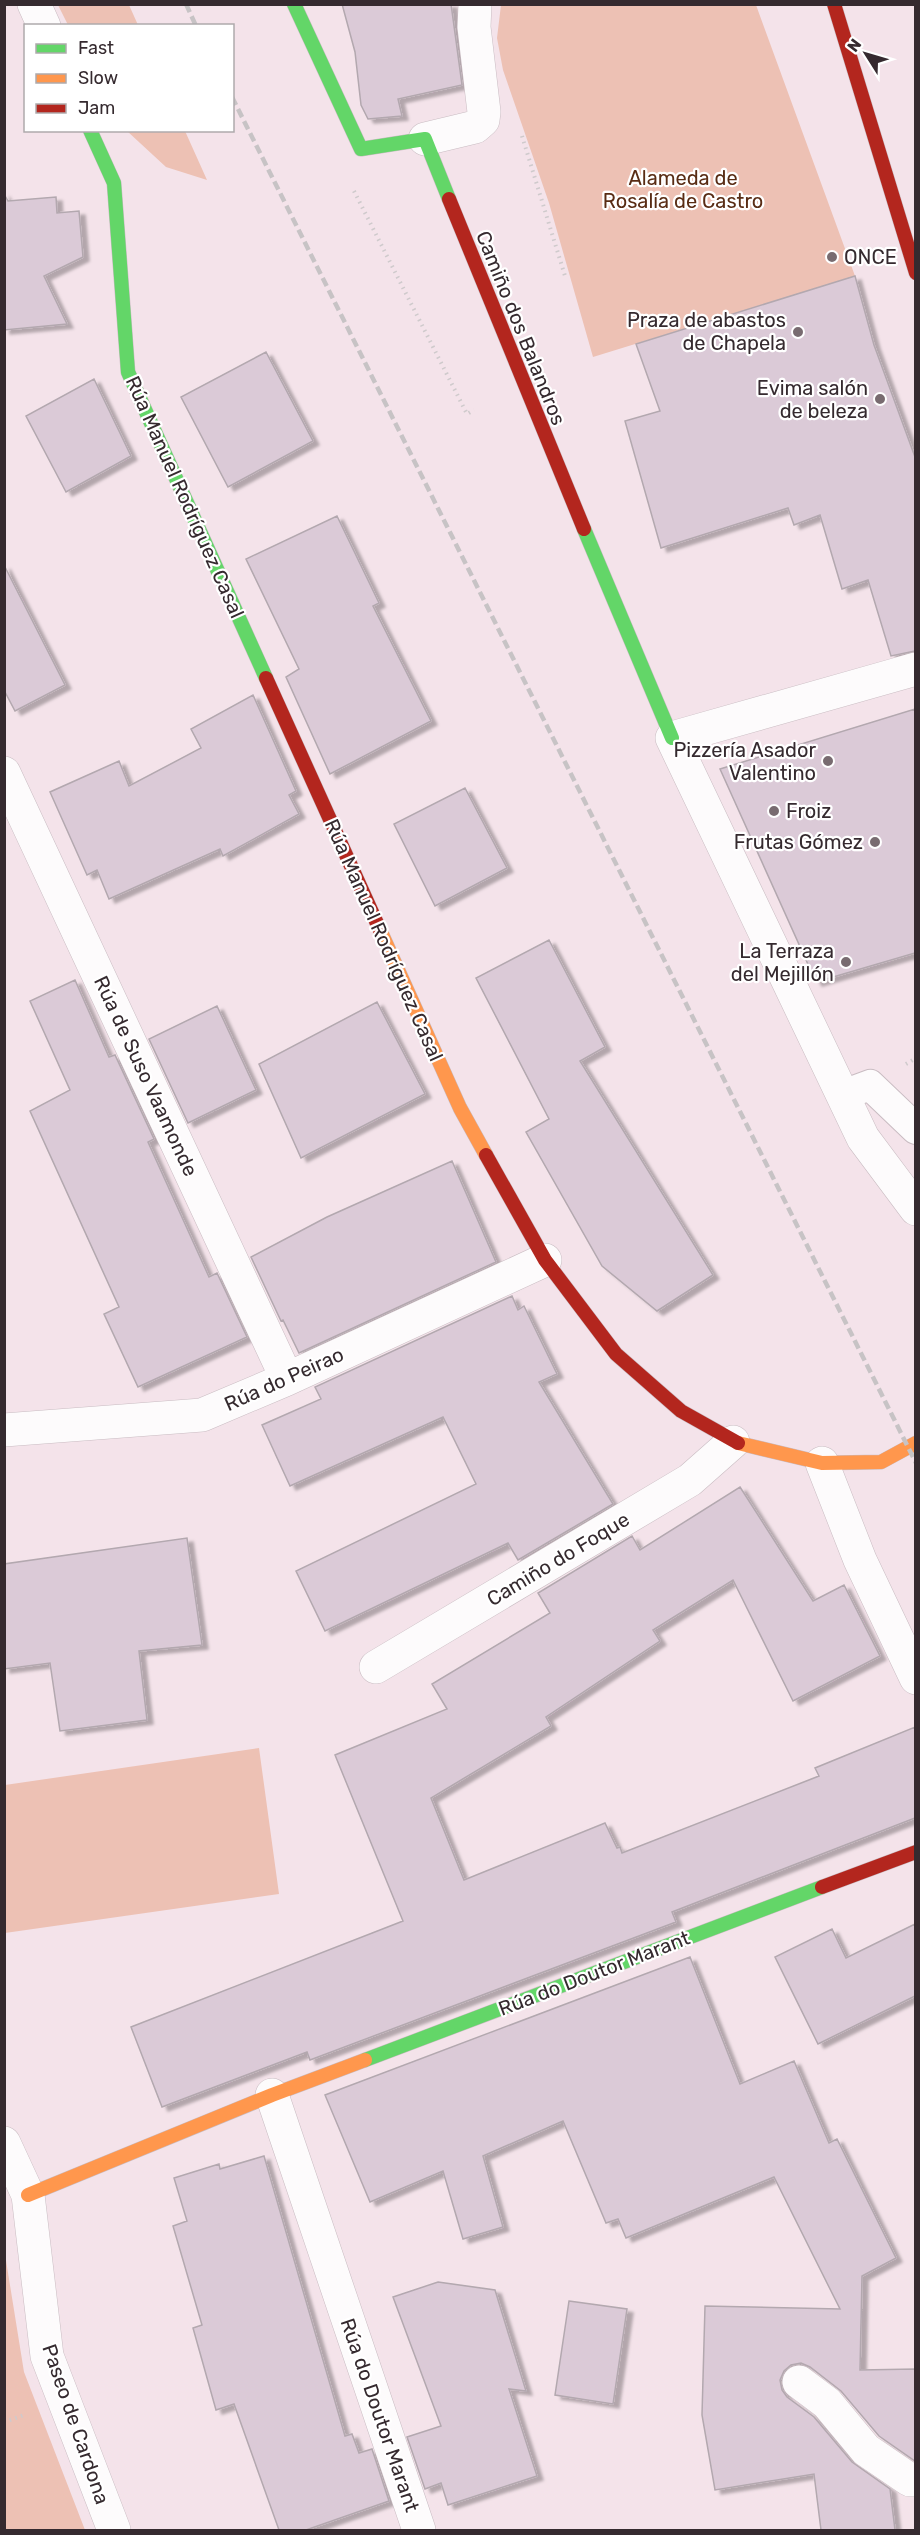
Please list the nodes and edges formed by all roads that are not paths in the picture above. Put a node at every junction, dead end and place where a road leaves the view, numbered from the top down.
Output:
1 (34, 4) edge
2 (294, 4) edge
3 (475, 4) edge
4 (834, 4) edge
5 (43, 24) edge
6 (91, 132) edge
7 (425, 139) junction
8 (915, 273) edge
9 (915, 669) edge
10 (672, 738) junction
11 (4, 773) edge
12 (843, 1095) junction
13 (879, 1095) junction
14 (915, 1099) edge
15 (915, 1129) edge
16 (915, 1209) edge
17 (545, 1260) junction
18 (286, 1379) junction
19 (4, 1430) edge
20 (733, 1442) junction
21 (915, 1443) edge
22 (822, 1463) junction
23 (376, 1667) dead end
24 (915, 1678) edge
25 (915, 1852) edge
26 (272, 2095) junction
27 (4, 2143) edge
28 (28, 2195) junction
29 (799, 2382) dead end
30 (915, 2480) edge
31 (114, 2530) edge
32 (420, 2530) edge

1 - 5 street
2 - 7 street
3 - 7 street
4 - 8 street
6 - 17 street, Rúa Manuel Rodríguez Casal
7 - 10 street, Camiño dos Balandros
9 - 10 street
10 - 12 street
11 - 18 street, Rúa de Suso Vaamonde
12 - 13 lane
12 - 16 street
13 - 14 lane
13 - 15 lane
17 - 18 street, Rúa do Peirao
17 - 20 street, Rúa Manuel Rodríguez Casal
18 - 19 street, Rúa do Peirao
20 - 22 street, Rúa Manuel Rodríguez Casal
20 - 23 street, Camiño do Foque
21 - 22 street, Rúa Manuel Rodríguez Casal
22 - 24 street
25 - 26 street, Rúa do Doutor Marant
26 - 28 street, Rúa do Doutor Marant
26 - 32 street, Rúa do Doutor Marant
27 - 28 street, Paseo de Cardona
28 - 31 street, Paseo de Cardona
29 - 30 street

